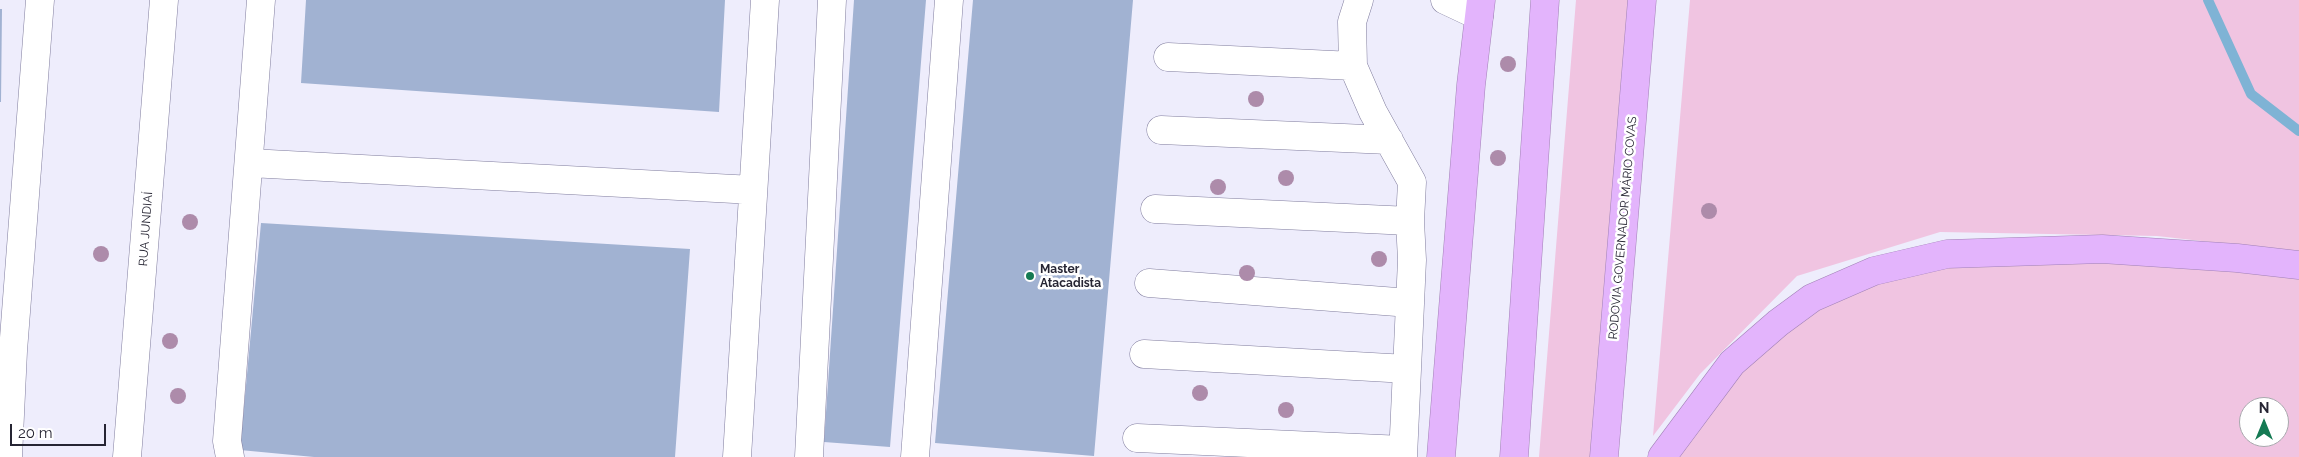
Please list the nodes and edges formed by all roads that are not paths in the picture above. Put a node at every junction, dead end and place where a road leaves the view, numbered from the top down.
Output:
1 (40, 0) edge
2 (164, 0) edge
3 (261, 0) edge
4 (765, 0) edge
5 (832, 0) edge
6 (949, 0) edge
7 (1359, 0) edge
8 (1445, 0) edge
9 (1545, 0) edge
10 (1642, 0) edge
11 (1480, 8) edge
12 (1168, 57) dead end
13 (1353, 66) junction
14 (1162, 130) dead end
15 (1389, 140) junction
16 (250, 162) junction
17 (753, 190) junction
18 (1155, 209) dead end
19 (1410, 221) junction
20 (2299, 265) edge
21 (1149, 283) dead end
22 (1410, 303) junction
23 (1144, 354) dead end
24 (1407, 369) junction
25 (5, 406) edge
26 (1137, 438) dead end
27 (1403, 454) edge
28 (8, 457) edge
29 (127, 457) edge
30 (230, 457) edge
31 (738, 457) edge
32 (809, 457) edge
33 (915, 457) edge
34 (1441, 457) edge
35 (1514, 457) edge
36 (1604, 457) edge
37 (1662, 457) edge

1 - 25 street
2 - 29 street, RUA JUNDIAÍ
3 - 16 street
4 - 17 street
5 - 32 street
6 - 33 street
7 - 13 street
8 - 11 street
9 - 35 highway
10 - 36 highway, RODOVIA GOVERNADOR MÁRIO COVAS
11 - 34 highway
12 - 13 street
13 - 15 street
14 - 15 street
15 - 19 street
16 - 17 street
16 - 30 street
17 - 31 street
18 - 19 street
19 - 22 street
20 - 37 highway
21 - 22 street
22 - 24 street
23 - 24 street
24 - 27 street
25 - 28 street
26 - 27 street

